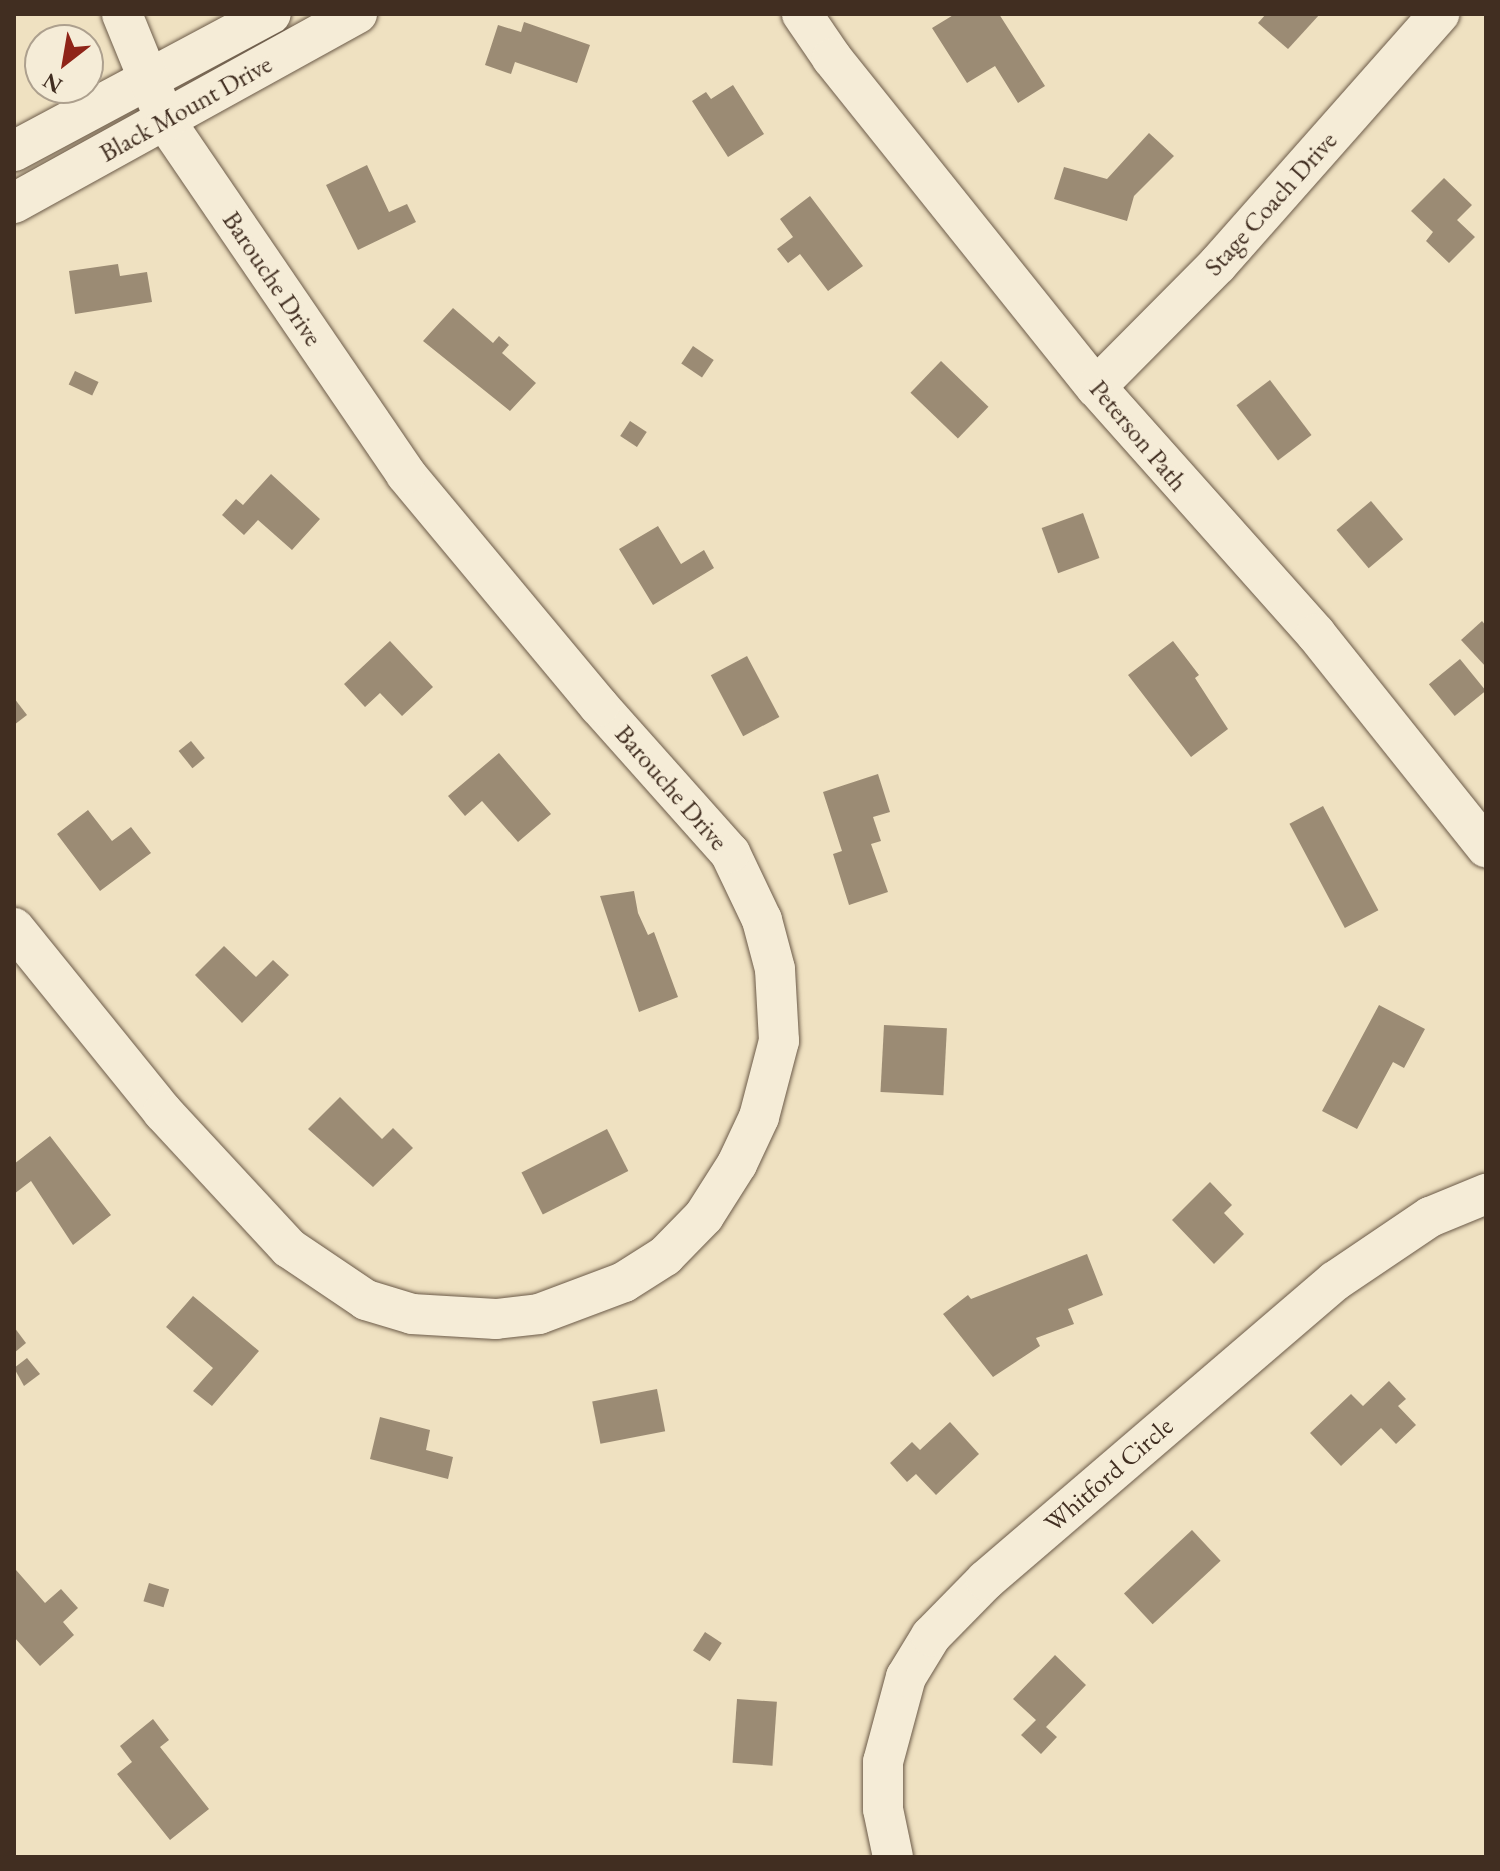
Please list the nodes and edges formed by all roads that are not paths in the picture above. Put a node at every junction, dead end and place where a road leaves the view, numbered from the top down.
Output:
1 (122, 14) edge
2 (271, 14) edge
3 (357, 14) edge
4 (802, 14) edge
5 (1439, 14) edge
6 (150, 79) junction
7 (166, 122) junction
8 (14, 151) edge
9 (14, 203) edge
10 (1096, 387) junction
11 (1486, 847) edge
12 (14, 928) edge
13 (1486, 1194) edge
14 (893, 1857) edge

1 - 6 street, Barouche Drive
2 - 6 street, Black Mount Drive
3 - 7 street, Black Mount Drive
4 - 10 street, Peterson Path
5 - 10 street, Stage Coach Drive
6 - 7 street, Barouche Drive
6 - 8 street, Black Mount Drive
7 - 9 street, Black Mount Drive
7 - 12 street, Barouche Drive
10 - 11 street, Peterson Path
13 - 14 street, Whitford Circle

